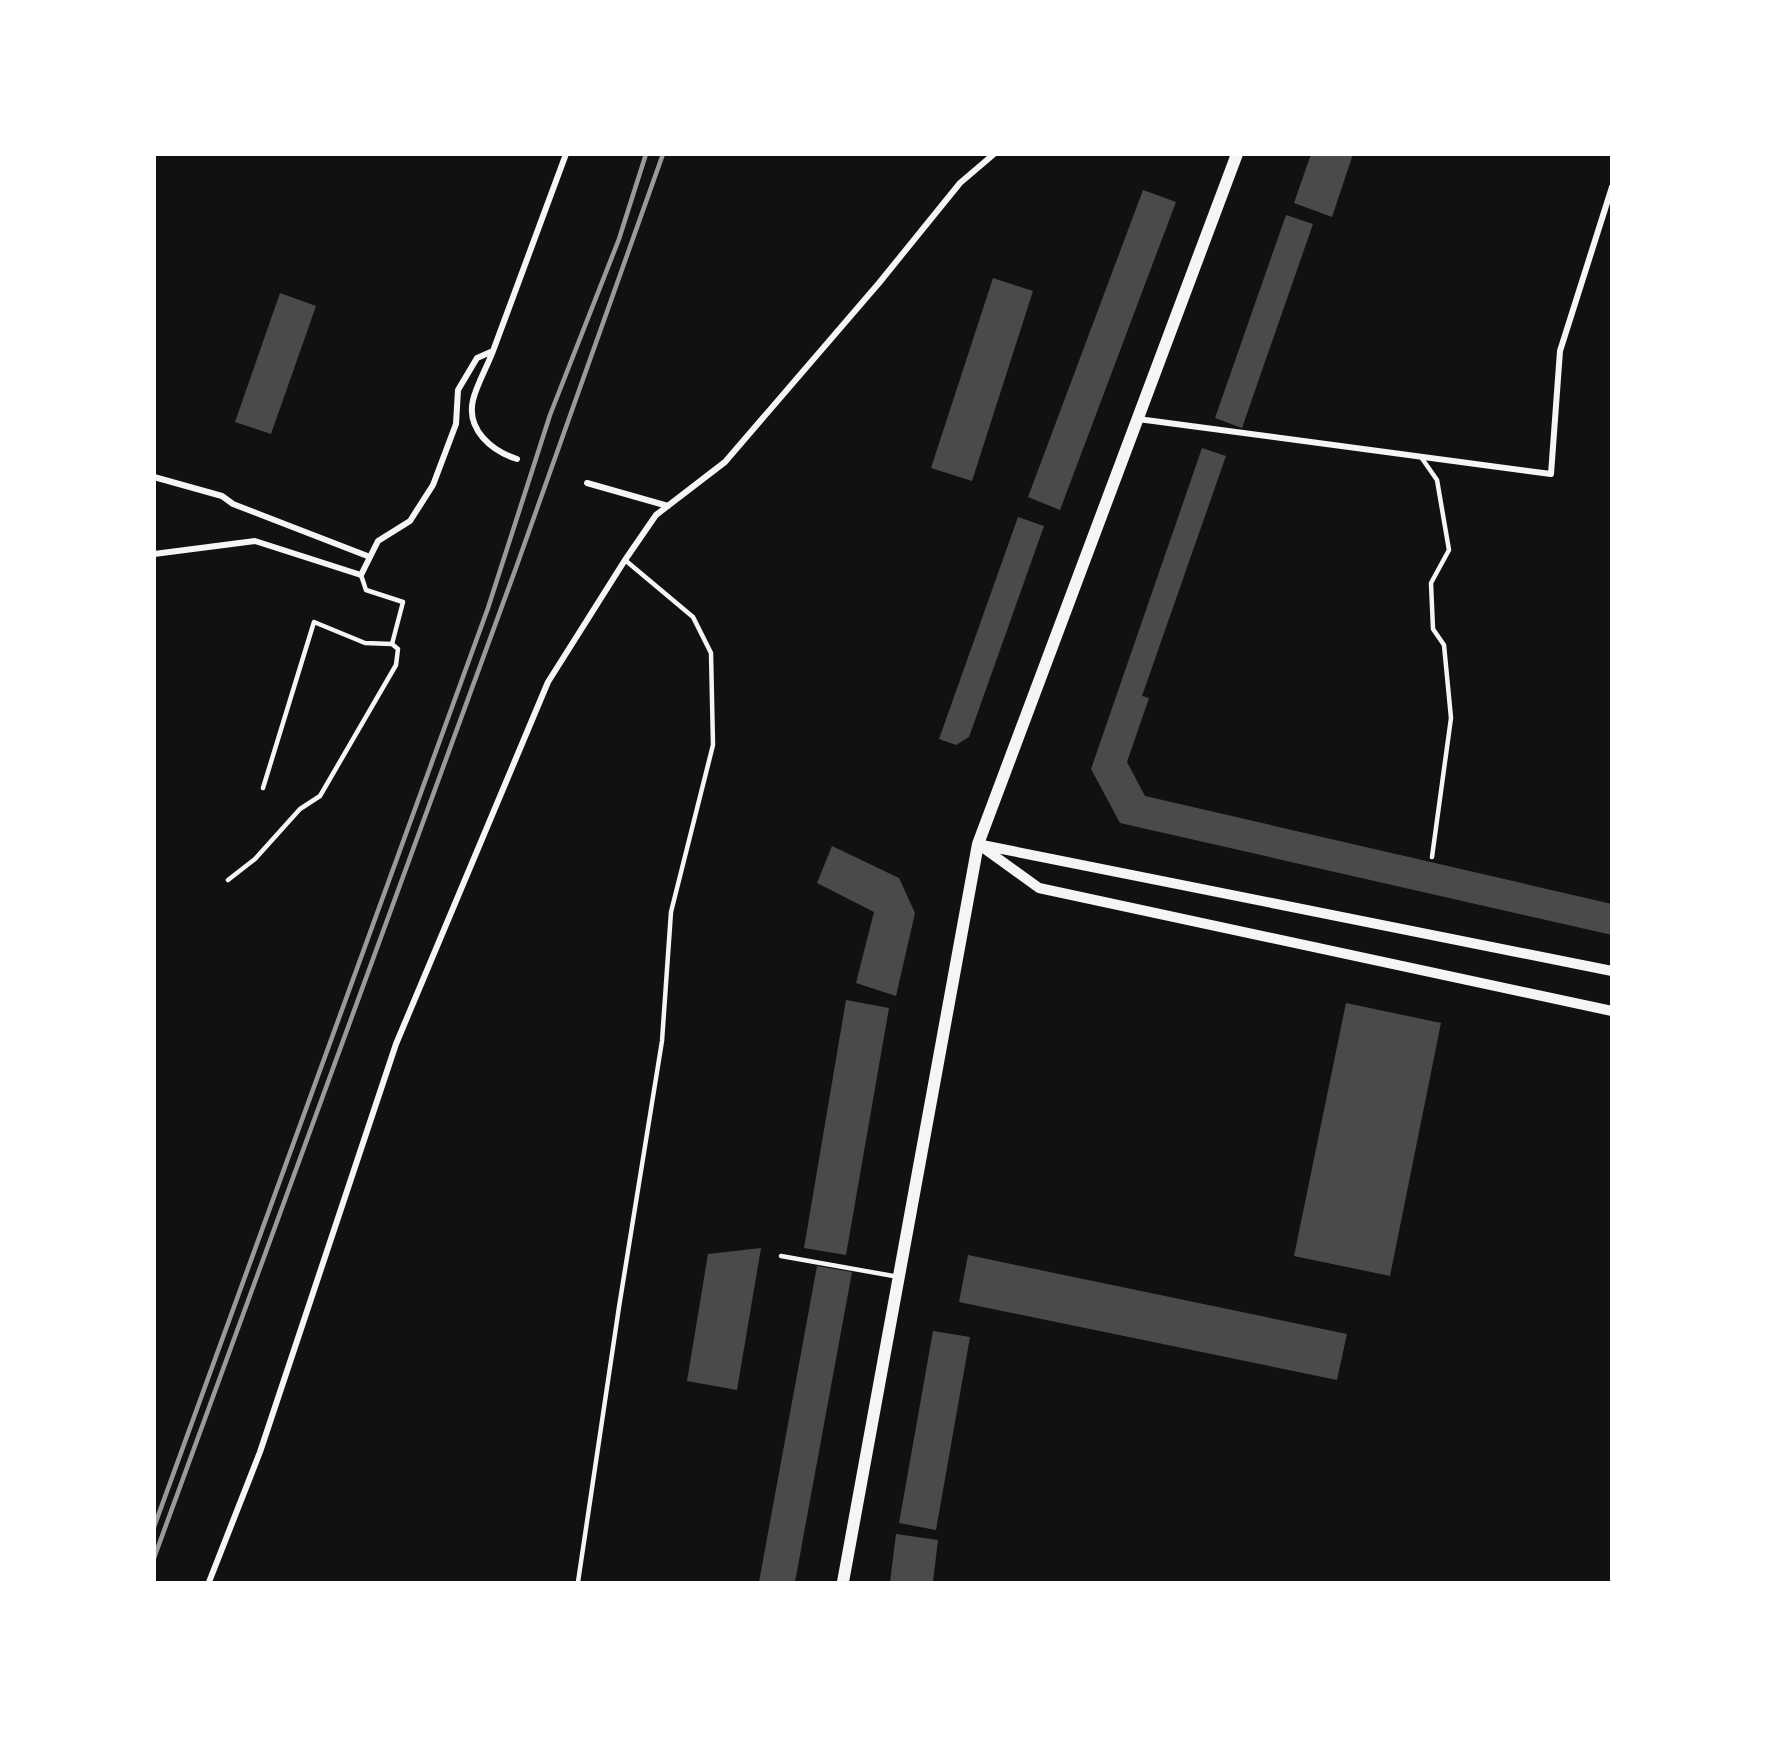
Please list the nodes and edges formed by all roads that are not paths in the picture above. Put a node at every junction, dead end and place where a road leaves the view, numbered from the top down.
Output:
1 (566, 154) edge
2 (994, 154) edge
3 (1237, 154) edge
4 (1611, 187) edge
5 (493, 351) junction
6 (1138, 419) junction
7 (1421, 457) junction
8 (517, 459) dead end
9 (154, 477) edge
10 (587, 483) dead end
11 (668, 506) junction
12 (154, 554) edge
13 (370, 557) junction
14 (625, 560) junction
15 (361, 575) junction
16 (392, 644) junction
17 (263, 788) dead end
18 (978, 844) junction
19 (1432, 857) dead end
20 (228, 880) dead end
21 (1611, 970) edge
22 (1611, 1011) edge
23 (781, 1256) dead end
24 (899, 1277) junction
25 (209, 1582) edge
26 (578, 1582) edge
27 (843, 1582) edge

1 - 5 street
2 - 11 street
3 - 6 main road
4 - 7 street
5 - 8 street
5 - 13 street
6 - 7 street
6 - 18 main road
7 - 19 lane
9 - 13 street
10 - 11 street
11 - 14 street
12 - 15 street
13 - 15 street
14 - 25 street
14 - 26 lane
15 - 16 lane
16 - 17 lane
16 - 20 lane
18 - 21 street
18 - 22 street
18 - 24 main road
23 - 24 lane
24 - 27 main road

